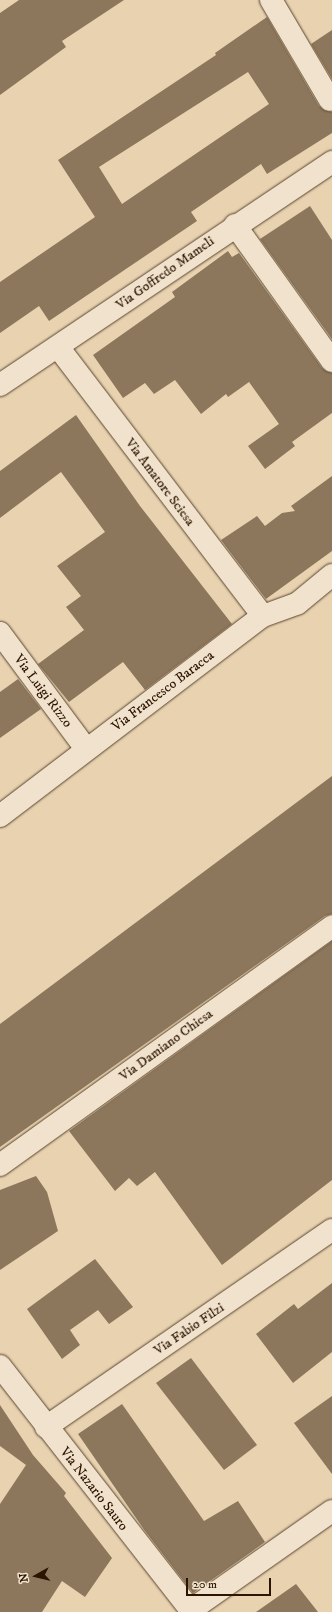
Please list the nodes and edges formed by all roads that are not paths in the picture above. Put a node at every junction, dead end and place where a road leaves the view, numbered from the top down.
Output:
1 (271, 0) edge
2 (330, 100) dead end
3 (332, 162) edge
4 (235, 225) junction
5 (58, 347) junction
6 (332, 361) edge
7 (0, 385) edge
8 (332, 575) edge
9 (263, 616) junction
10 (0, 633) edge
11 (86, 749) junction
12 (0, 816) edge
13 (332, 926) edge
14 (0, 1165) edge
15 (332, 1230) edge
16 (0, 1366) edge
17 (46, 1427) junction
18 (332, 1511) edge
19 (191, 1611) edge

1 - 2 street
3 - 4 street, Via Goffredo Mameli
4 - 5 street, Via Goffredo Mameli
4 - 6 street
5 - 7 street, Via Goffredo Mameli
5 - 9 street, Via Amatore Sciesa
8 - 9 street, Via Francesco Baracca
9 - 11 street, Via Francesco Baracca
10 - 11 street, Via Luigi Rizzo
11 - 12 street, Via Francesco Baracca
13 - 14 street, Via Damiano Chiesa
15 - 17 street, Via Fabio Filzi
16 - 17 street, Via Nazario Sauro
17 - 19 street, Via Nazario Sauro
18 - 19 street, Via Nazario Sauro

